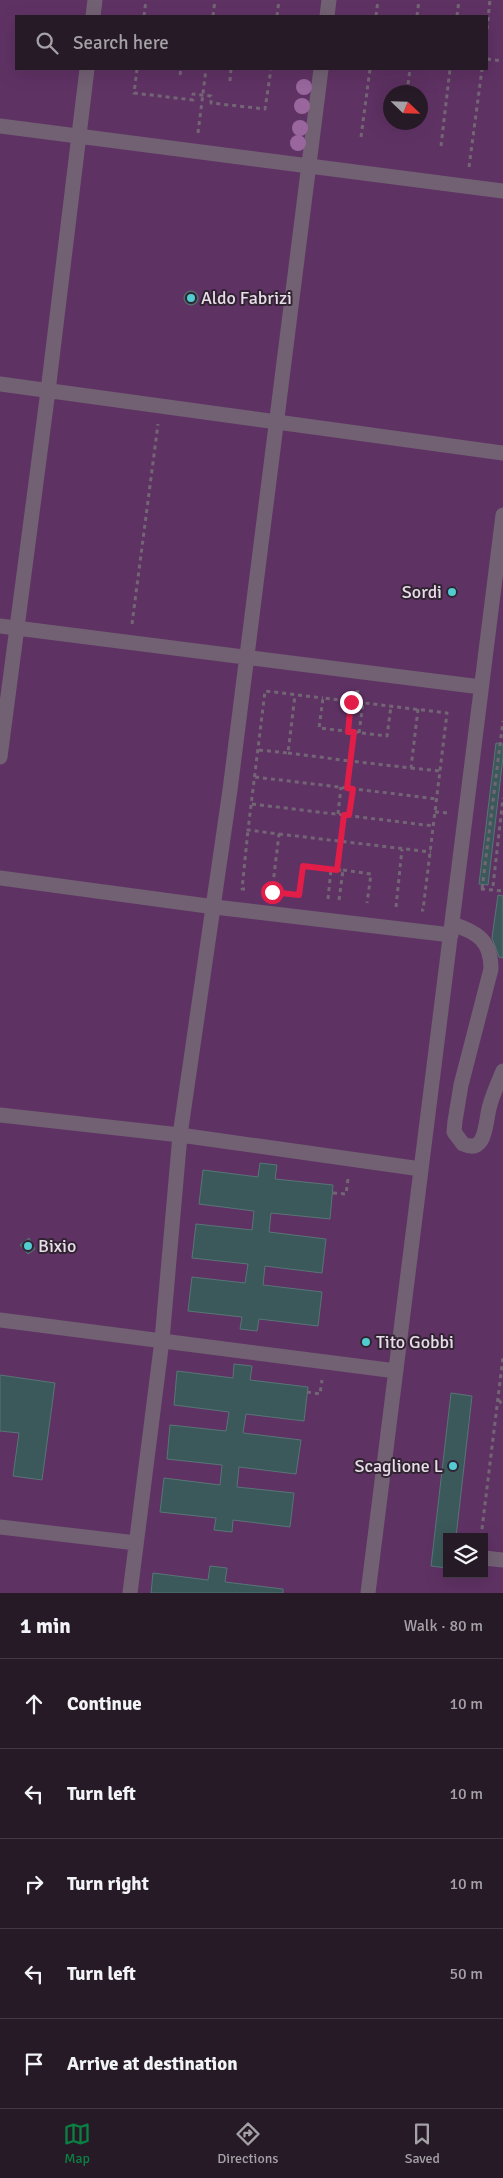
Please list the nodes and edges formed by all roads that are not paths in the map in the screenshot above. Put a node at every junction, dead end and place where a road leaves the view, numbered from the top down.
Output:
1 (95, 0) edge
2 (328, 0) edge
3 (93, 15) edge
4 (327, 15) edge
5 (87, 70) edge
6 (320, 70) edge
7 (0, 126) edge
8 (78, 136) junction
9 (309, 166) junction
10 (503, 191) edge
11 (0, 384) edge
12 (48, 391) junction
13 (278, 422) junction
14 (503, 453) edge
15 (503, 515) edge
16 (0, 626) edge
17 (17, 628) junction
18 (247, 659) junction
19 (481, 687) junction
20 (0, 757) edge
21 (0, 878) edge
22 (214, 907) junction
23 (452, 929) junction
24 (503, 1071) edge
25 (0, 1115) edge
26 (180, 1135) junction
27 (421, 1169) junction
28 (0, 1320) edge
29 (162, 1340) junction
30 (396, 1371) junction
31 (0, 1527) edge
32 (136, 1543) junction
33 (488, 1558) edge
34 (503, 1560) edge
35 (130, 1593) edge
36 (368, 1593) edge

1 - 3 lane
2 - 4 lane
5 - 8 lane
6 - 9 lane
7 - 8 lane
8 - 9 lane
8 - 12 lane
9 - 10 lane
9 - 13 lane
11 - 12 lane
12 - 13 lane
12 - 17 lane
13 - 14 lane
13 - 18 lane
15 - 19 lane
16 - 17 lane
17 - 18 lane
17 - 20 lane
18 - 19 lane
18 - 22 lane
19 - 23 lane
21 - 22 lane
22 - 23 lane
22 - 26 lane
23 - 24 lane
23 - 27 lane
25 - 26 lane
26 - 27 lane
26 - 29 lane
27 - 30 lane
28 - 29 lane
29 - 30 lane
29 - 32 lane
30 - 36 lane
31 - 32 lane
32 - 35 lane
33 - 34 lane

